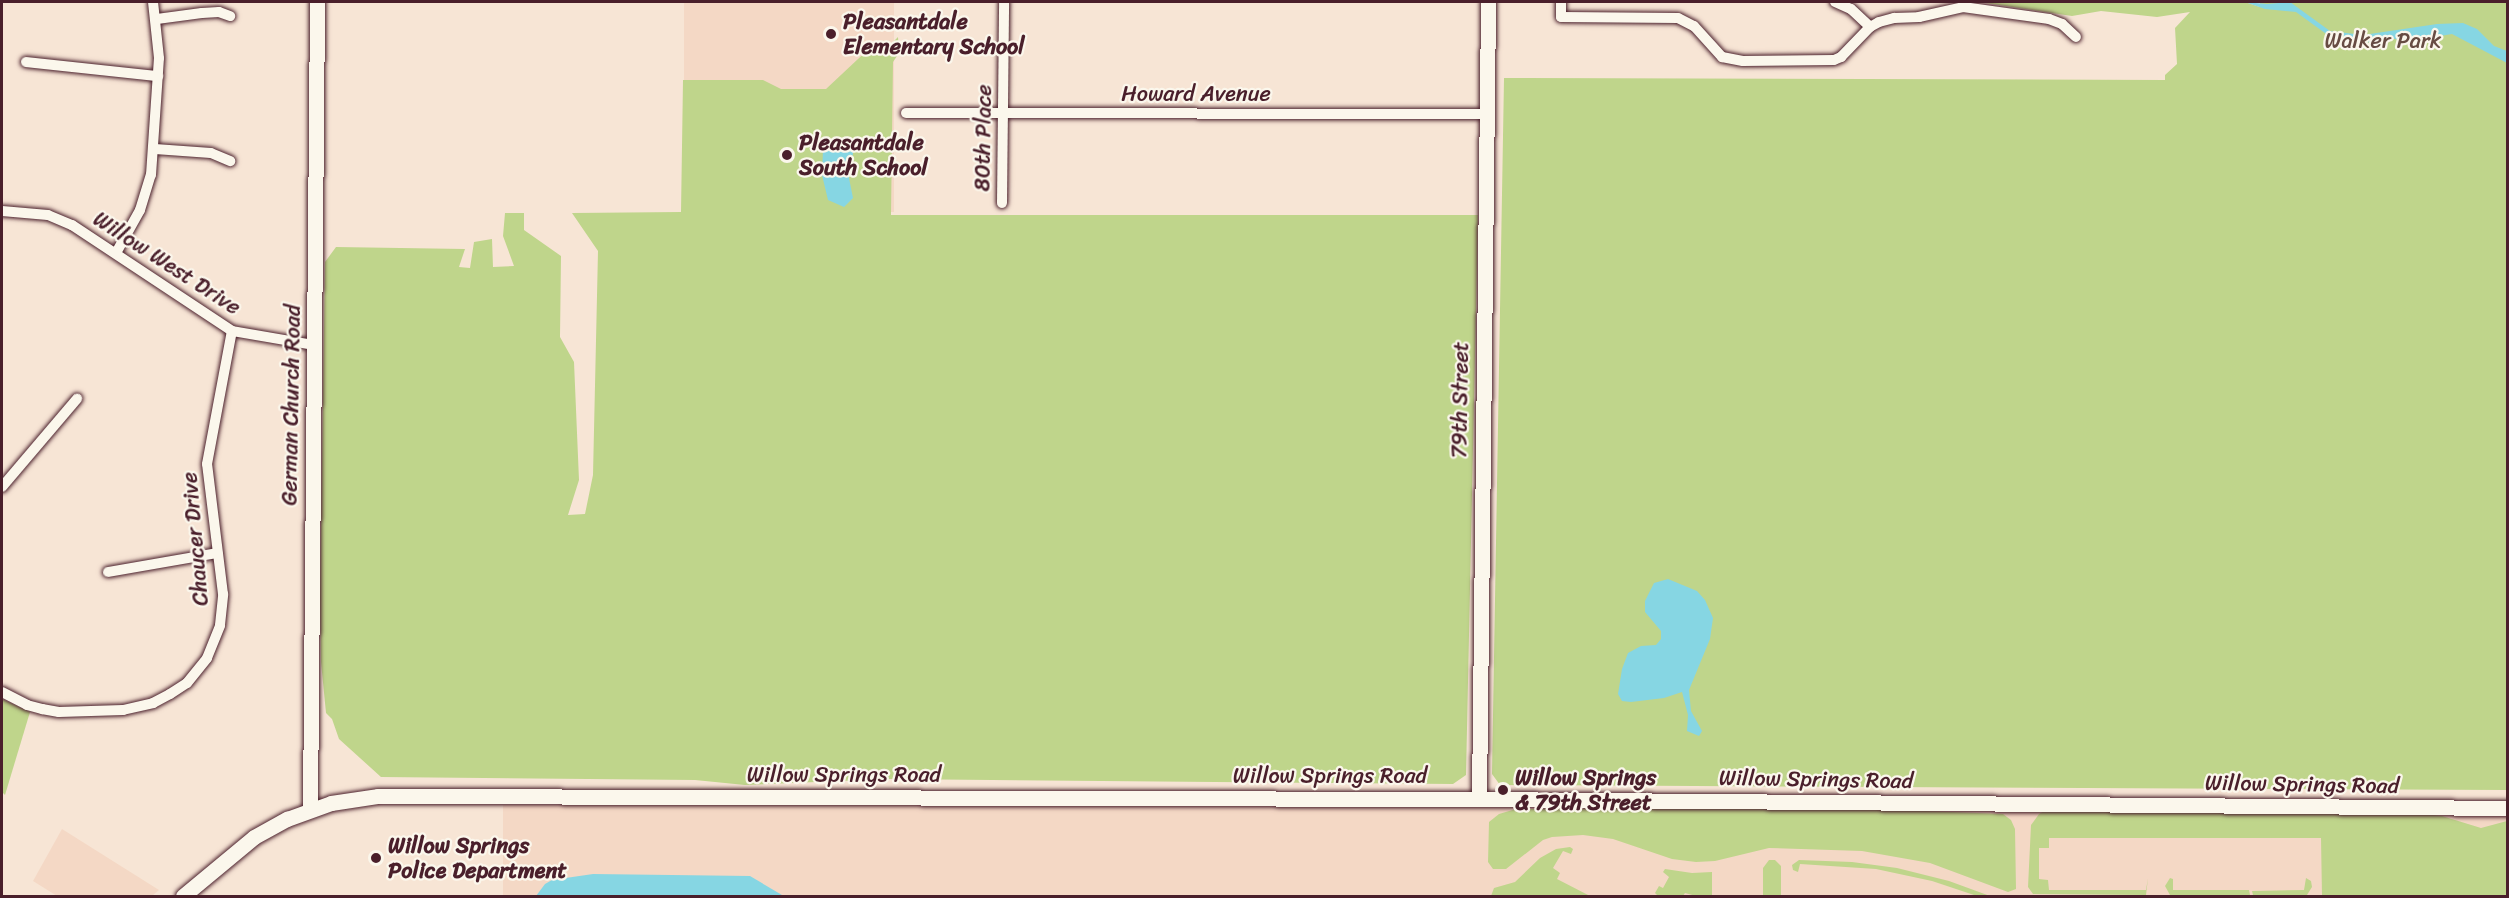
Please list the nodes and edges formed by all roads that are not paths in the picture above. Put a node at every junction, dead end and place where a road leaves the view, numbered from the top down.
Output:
1 (153, 2) edge
2 (317, 2) edge
3 (1004, 2) edge
4 (1488, 2) edge
5 (1561, 2) edge
6 (1835, 2) edge
7 (231, 16) dead end
8 (157, 19) junction
9 (1870, 27) junction
10 (2076, 37) dead end
11 (26, 62) dead end
12 (158, 76) junction
13 (906, 113) dead end
14 (1004, 113) junction
15 (1485, 114) junction
16 (155, 149) junction
17 (230, 161) dead end
18 (1002, 203) dead end
19 (2, 211) edge
20 (116, 253) junction
21 (232, 331) junction
22 (314, 345) junction
23 (77, 399) dead end
24 (2, 487) edge
25 (217, 553) junction
26 (108, 572) dead end
27 (2, 692) edge
28 (1479, 799) junction
29 (2508, 808) edge
30 (310, 809) junction
31 (183, 897) edge

1 - 8 street
2 - 22 main road, German Church Road
3 - 14 street, 80th Place
4 - 15 main road, 79th Street
5 - 9 street
6 - 9 street
7 - 8 street
8 - 12 street
9 - 10 street
11 - 12 street
12 - 16 street
13 - 14 street, Howard Avenue
14 - 15 street, Howard Avenue
14 - 18 street, 80th Place
15 - 28 main road, 79th Street
16 - 17 street
16 - 20 street
19 - 20 street, Willow West Drive
20 - 21 street, Willow West Drive
21 - 22 street, Willow West Drive
21 - 25 street, Chaucer Drive
22 - 30 main road, German Church Road
23 - 24 street
25 - 26 street
25 - 27 street, Chaucer Drive
28 - 29 main road, Willow Springs Road
28 - 30 main road, Willow Springs Road
30 - 31 main road, Willow Springs Road

